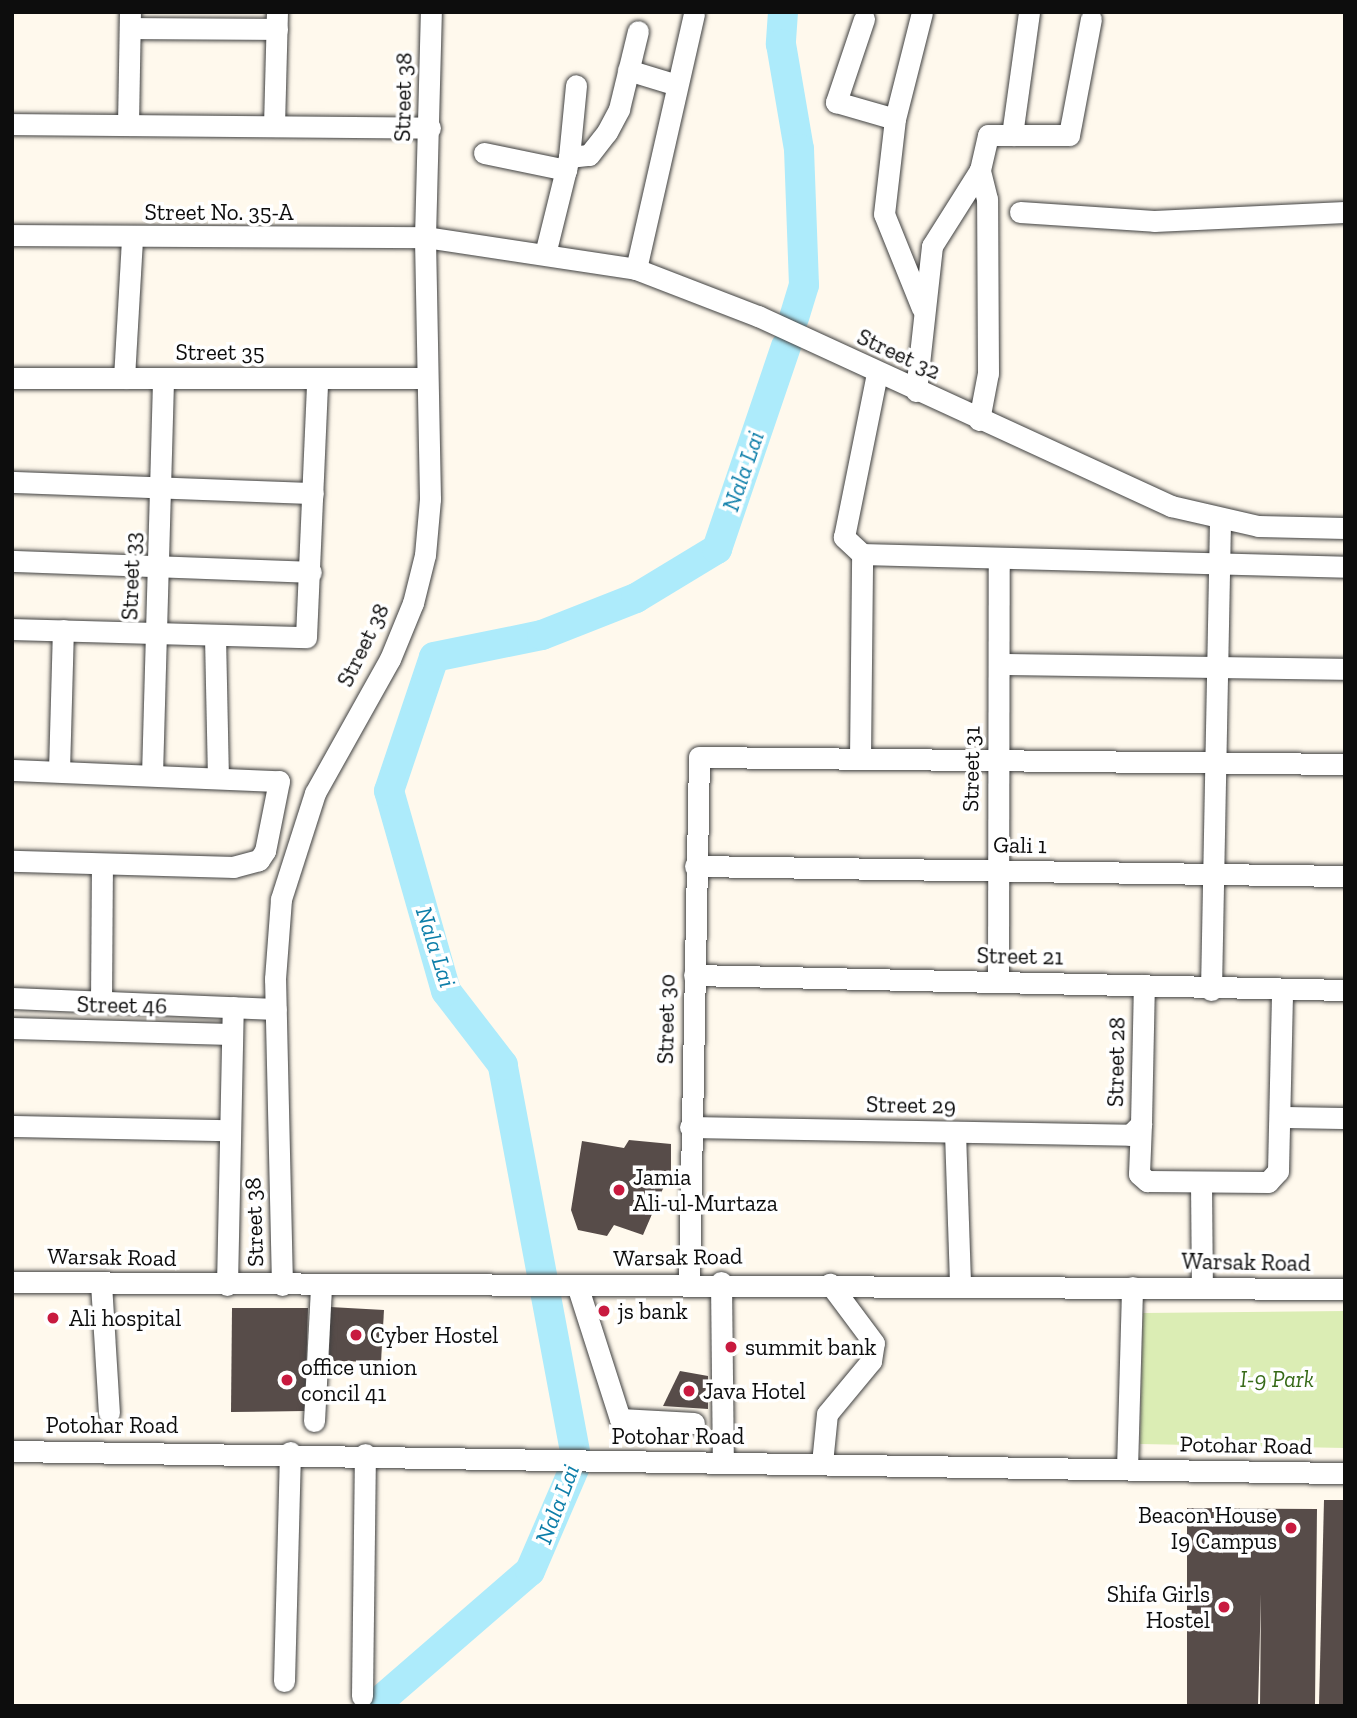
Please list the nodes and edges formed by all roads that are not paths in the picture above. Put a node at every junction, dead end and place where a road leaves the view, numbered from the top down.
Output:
1 (431, 12) edge
2 (922, 12) edge
3 (1029, 12) edge
4 (694, 14) edge
5 (864, 19) dead end
6 (1091, 19) dead end
7 (130, 20) edge
8 (277, 20) edge
9 (638, 31) dead end
10 (628, 70) junction
11 (576, 85) dead end
12 (677, 85) junction
13 (895, 119) junction
14 (12, 124) edge
15 (128, 125) junction
16 (274, 126) junction
17 (430, 128) junction
18 (1012, 135) junction
19 (484, 153) dead end
20 (567, 164) junction
21 (980, 170) junction
22 (1020, 212) dead end
23 (1345, 212) edge
24 (12, 235) edge
25 (425, 237) junction
26 (132, 238) junction
27 (545, 254) junction
28 (636, 269) junction
29 (924, 313) junction
30 (877, 373) junction
31 (12, 378) edge
32 (124, 378) junction
33 (163, 378) junction
34 (427, 378) junction
35 (317, 380) junction
36 (916, 391) junction
37 (979, 420) junction
38 (12, 482) edge
39 (160, 488) junction
40 (313, 493) junction
41 (1220, 520) junction
42 (1345, 528) edge
43 (862, 554) junction
44 (999, 558) junction
45 (12, 561) edge
46 (1219, 564) junction
47 (157, 566) junction
48 (1345, 567) edge
49 (311, 572) junction
50 (12, 629) edge
51 (62, 630) junction
52 (155, 634) junction
53 (215, 636) junction
54 (999, 664) junction
55 (1216, 666) junction
56 (1345, 669) edge
57 (860, 759) junction
58 (998, 761) junction
59 (1214, 762) junction
60 (1345, 764) edge
61 (12, 770) edge
62 (59, 771) junction
63 (152, 775) junction
64 (218, 775) junction
65 (12, 862) edge
66 (102, 864) junction
67 (695, 866) junction
68 (996, 871) junction
69 (1213, 874) junction
70 (1345, 876) edge
71 (694, 975) junction
72 (998, 982) junction
73 (1144, 985) junction
74 (1282, 989) junction
75 (1211, 990) junction
76 (1345, 990) edge
77 (12, 999) edge
78 (101, 1002) junction
79 (233, 1007) junction
80 (276, 1009) junction
81 (12, 1028) edge
82 (231, 1034) junction
83 (1282, 1117) junction
84 (1345, 1118) edge
85 (12, 1126) edge
86 (690, 1127) junction
87 (230, 1130) junction
88 (1136, 1130) junction
89 (955, 1132) junction
90 (1201, 1182) junction
91 (12, 1282) edge
92 (690, 1282) junction
93 (720, 1282) junction
94 (101, 1283) junction
95 (830, 1284) junction
96 (227, 1285) junction
97 (282, 1285) junction
98 (960, 1285) junction
99 (321, 1286) junction
100 (570, 1286) junction
101 (1132, 1287) junction
102 (1202, 1287) junction
103 (1345, 1289) edge
104 (109, 1413) dead end
105 (314, 1421) dead end
106 (694, 1423) dead end
107 (12, 1451) edge
108 (290, 1452) junction
109 (365, 1454) junction
110 (723, 1461) junction
111 (822, 1463) junction
112 (1127, 1469) junction
113 (1345, 1473) edge
114 (284, 1681) dead end
115 (362, 1696) dead end

1 - 17 street, Street 38
2 - 13 street
3 - 18 street
4 - 12 street
5 - 13 street
6 - 18 street
7 - 8 street
7 - 15 street
8 - 16 street
9 - 10 street
10 - 12 street
10 - 20 street
11 - 20 street
12 - 28 street
13 - 29 street
14 - 15 street
15 - 16 street
16 - 17 street
17 - 25 street, Street 38
18 - 21 street
19 - 20 street
20 - 27 street
21 - 29 street
21 - 37 street
22 - 23 street
24 - 26 street, Street No. 35-A
25 - 26 street, Street No. 35-A
25 - 27 street, Street 32
25 - 34 street, Street 38
26 - 32 street
27 - 28 street, Street 32
28 - 30 street, Street 32
29 - 36 street
30 - 36 street, Street 32
30 - 43 street
31 - 32 street, Street 35
32 - 33 street, Street 35
33 - 35 street, Street 35
33 - 39 street, Street 33
34 - 35 street, Street 35
34 - 80 street, Street 38
35 - 40 street
36 - 37 street, Street 32
37 - 41 street, Street 32
38 - 39 street
39 - 40 street
39 - 47 street, Street 33
40 - 49 street
41 - 42 street, Street 32
41 - 46 street
43 - 44 street
43 - 57 street
44 - 46 street
44 - 54 street, Street 31
45 - 47 street
46 - 48 street
46 - 55 street
47 - 49 street
47 - 52 street, Street 33
49 - 53 street
50 - 51 street
51 - 52 street
51 - 62 street
52 - 53 street
52 - 63 street, Street 33
53 - 64 street
54 - 55 street
54 - 58 street, Street 31
55 - 56 street
55 - 59 street
57 - 58 street
57 - 67 street, Street 30
58 - 59 street
58 - 68 street, Street 31
59 - 60 street
59 - 69 street
61 - 62 street
62 - 63 street
63 - 64 street
64 - 66 street
65 - 66 street
66 - 78 street
67 - 68 street, Gali 1
67 - 71 street, Street 30
68 - 69 street, Gali 1
68 - 72 street, Street 31
69 - 70 street, Gali 1
69 - 75 street
71 - 72 street, Street 21
71 - 86 street, Street 30
72 - 73 street, Street 21
73 - 75 street, Street 21
73 - 88 street, Street 28
74 - 75 street, Street 21
74 - 76 street, Street 21
74 - 83 street
77 - 78 street
78 - 79 street
79 - 80 street
79 - 82 street
80 - 97 street, Street 38
81 - 82 street, Street 46
82 - 87 street
83 - 84 street
83 - 90 street
85 - 87 street
86 - 89 street, Street 29
86 - 92 street, Street 30
87 - 96 street
88 - 89 street, Street 29
88 - 90 street, Street 28
89 - 98 street
90 - 102 street
91 - 94 street, Warsak Road
92 - 93 street, Warsak Road
92 - 100 street, Warsak Road
93 - 95 street, Warsak Road
93 - 110 street
94 - 96 street, Warsak Road
94 - 104 street
95 - 98 street, Warsak Road
95 - 111 street
96 - 97 street, Warsak Road
97 - 99 street, Warsak Road
98 - 101 street, Warsak Road
99 - 100 street, Warsak Road
99 - 105 street
100 - 106 street
101 - 102 street, Warsak Road
101 - 112 street
102 - 103 street, Warsak Road
107 - 108 street, Potohar Road
108 - 109 street, Potohar Road
108 - 114 street
109 - 110 street, Potohar Road
109 - 115 street
110 - 111 street, Potohar Road
111 - 112 street, Potohar Road
112 - 113 street, Potohar Road

